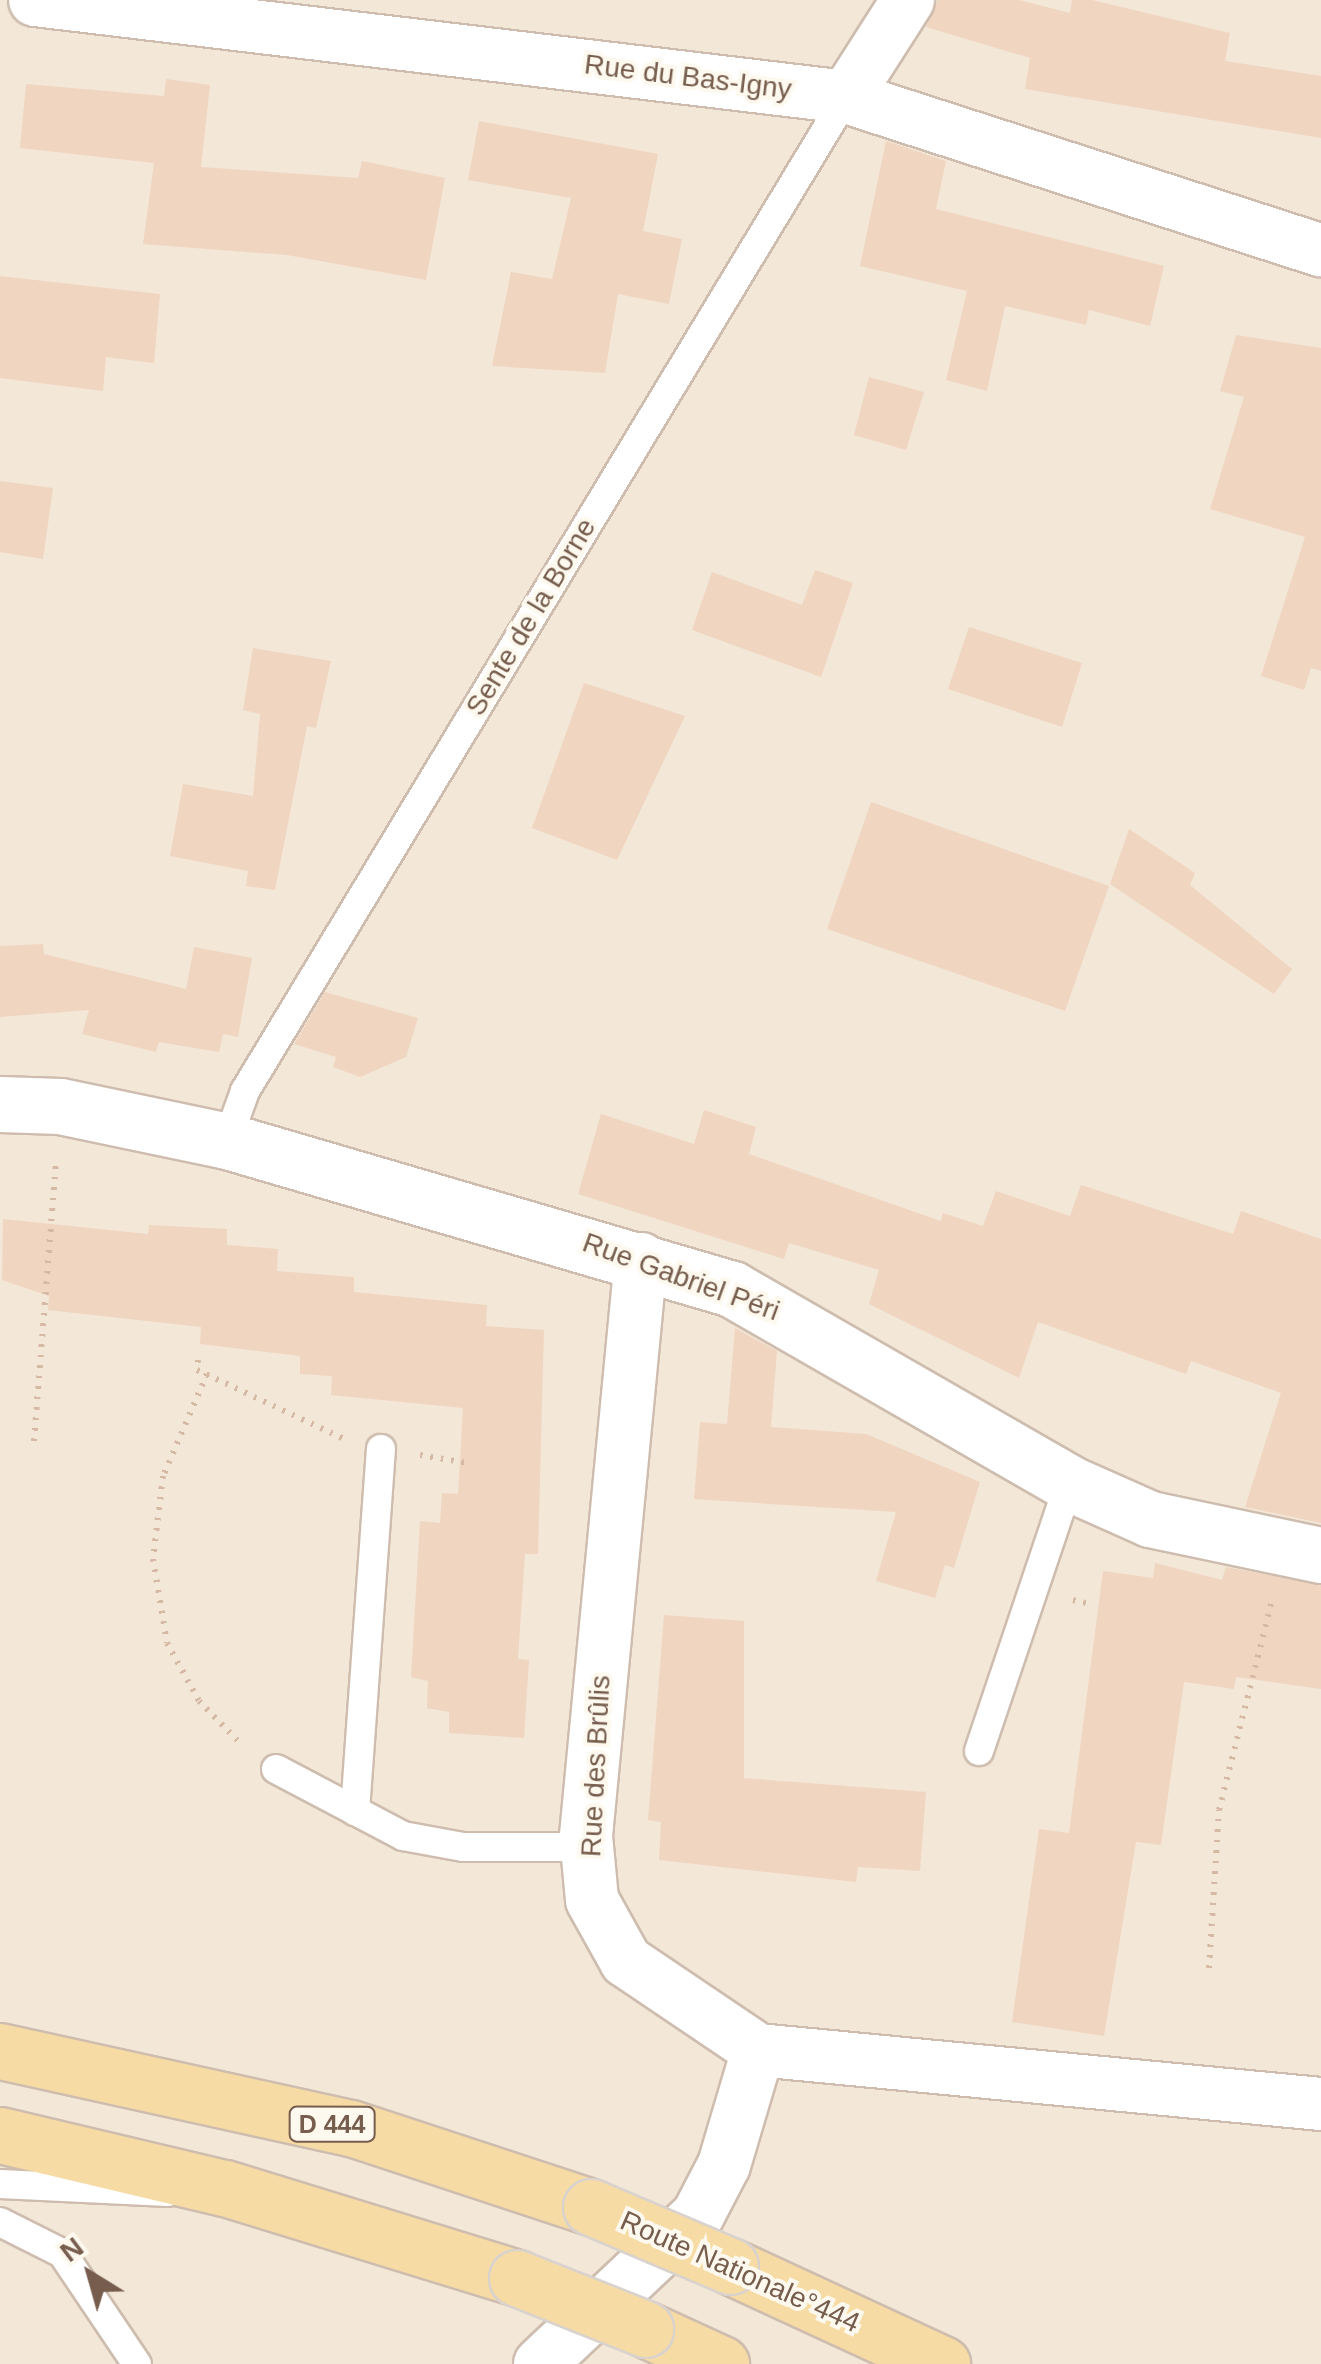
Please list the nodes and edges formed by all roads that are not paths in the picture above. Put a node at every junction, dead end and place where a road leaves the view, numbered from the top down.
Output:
1 (35, 0) edge
2 (908, 0) edge
3 (846, 97) junction
4 (1321, 250) edge
5 (0, 1104) edge
6 (227, 1142) junction
7 (642, 1259) junction
8 (381, 1449) road end
9 (1069, 1482) junction
10 (1321, 1555) edge
11 (979, 1750) dead end
12 (276, 1769) road end
13 (355, 1811) junction
14 (587, 1847) junction
15 (758, 2050) junction
16 (0, 2051) edge
17 (1321, 2104) edge
18 (0, 2135) edge
19 (0, 2184) edge
20 (226, 2188) junction
21 (0, 2222) edge
22 (137, 2364) edge
23 (540, 2364) edge
24 (721, 2364) edge
25 (942, 2364) edge

1 - 3 street, Rue du Bas-Igny
2 - 3 street
3 - 4 street, Rue du Bas-Igny
3 - 6 lane, Sente de la Borne
5 - 6 street, Rue Gabriel Péri
6 - 7 street, Rue Gabriel Péri
7 - 9 street, Rue Gabriel Péri
7 - 14 street, Rue des Brûlis
8 - 13 lane
9 - 10 street, Rue Gabriel Péri
9 - 11 lane
12 - 13 lane
13 - 14 lane
14 - 15 street, Rue des Brûlis
15 - 17 street, Rue des Brûlis
15 - 23 street
16 - 25 main road, Route Nationale°444 / D 444, bridge
18 - 20 main road
19 - 20 lane
20 - 24 main road, bridge
21 - 22 lane

